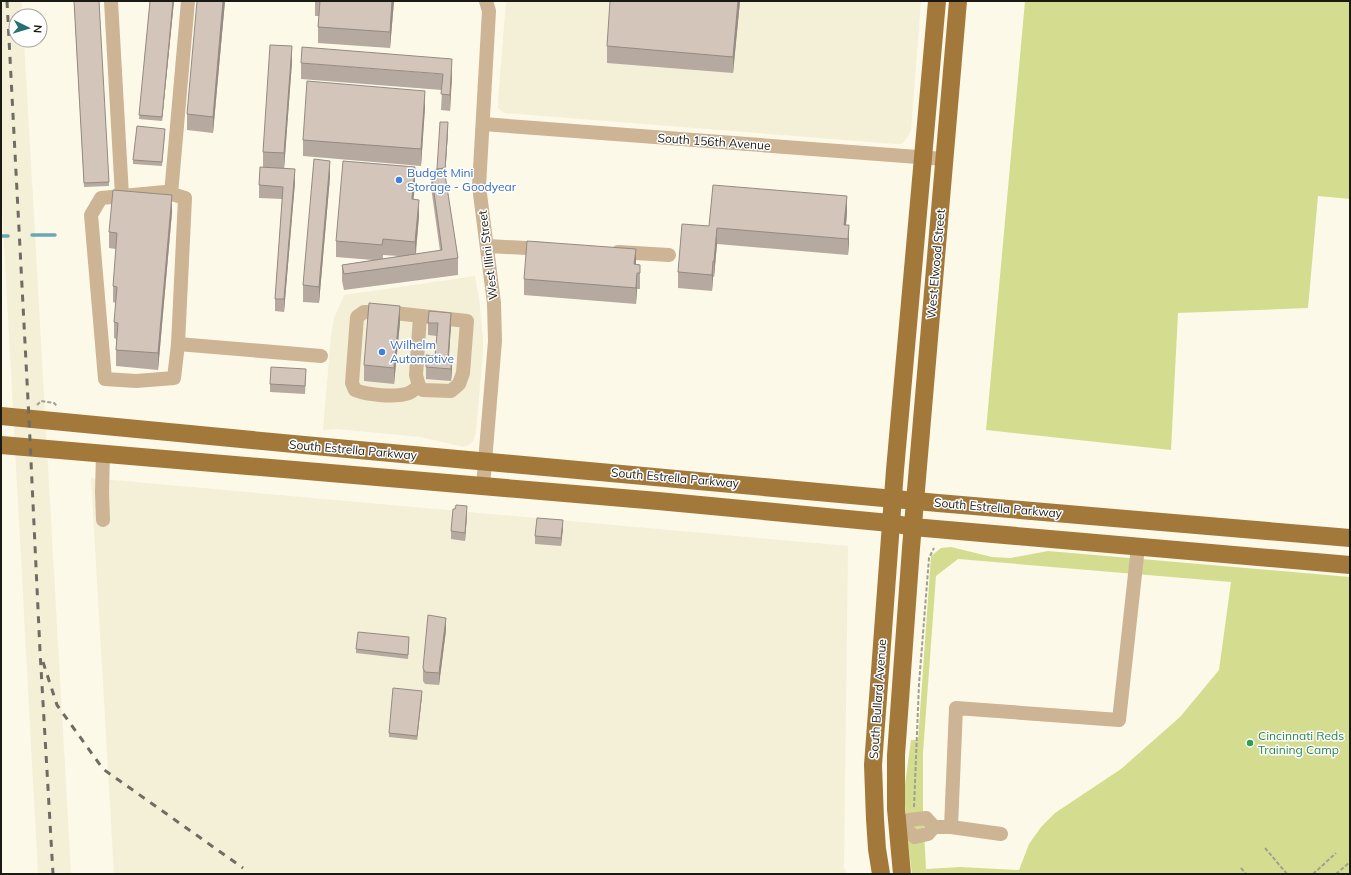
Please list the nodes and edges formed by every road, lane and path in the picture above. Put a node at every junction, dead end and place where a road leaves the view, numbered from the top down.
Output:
1 (111, 1) edge
2 (188, 1) edge
3 (486, 1) edge
4 (936, 1) edge
5 (958, 1) edge
6 (483, 124) junction
7 (923, 158) junction
8 (944, 159) junction
9 (171, 194) junction
10 (122, 196) junction
11 (487, 246) junction
12 (558, 249) edge
13 (606, 252) edge
14 (669, 255) dead end
15 (420, 316) junction
16 (178, 344) junction
17 (321, 356) dead end
18 (419, 386) junction
19 (1, 416) edge
20 (1, 445) edge
21 (103, 454) junction
22 (485, 462) junction
23 (483, 486) junction
24 (893, 498) junction
25 (916, 501) junction
26 (103, 520) dead end
27 (890, 524) junction
28 (913, 527) junction
29 (1350, 538) edge
30 (1138, 547) junction
31 (934, 548) dead end
32 (1350, 565) edge
33 (906, 826) junction
34 (951, 827) junction
35 (1001, 834) dead end
36 (1265, 848) dead end
37 (1336, 854) dead end
38 (1350, 862) edge
39 (1241, 868) dead end
40 (881, 874) edge
41 (902, 874) edge
42 (1246, 874) edge
43 (1286, 874) edge
44 (1294, 874) edge
45 (1313, 874) edge
46 (1336, 874) edge

1 - 10 street
2 - 9 street
3 - 6 street, West Illini Street
4 - 7 main road, West Elwood Street
5 - 8 main road, West Elwood Street
6 - 7 street, South 156th Avenue
6 - 11 street, West Illini Street
7 - 8 street, South 156th Avenue
7 - 24 main road, West Elwood Street
8 - 25 main road, West Elwood Street
9 - 10 street
9 - 16 street
10 - 16 street
11 - 12 street
11 - 22 street, West Illini Street
13 - 14 street
15 - 18 street
15 - 18 street
15 - 18 street
16 - 17 street
19 - 22 main road, South Estrella Parkway
20 - 21 main road, South Estrella Parkway
21 - 23 main road, South Estrella Parkway
21 - 26 street
22 - 23 street, West Illini Street
22 - 24 main road, South Estrella Parkway
23 - 27 main road, South Estrella Parkway
24 - 25 main road, South Estrella Parkway
24 - 27 main road, West Elwood Street
25 - 28 main road, West Elwood Street
25 - 29 main road, South Estrella Parkway
27 - 28 main road, South Estrella Parkway
27 - 40 main road, South Bullard Avenue
28 - 30 main road, South Estrella Parkway
28 - 33 main road, South Bullard Avenue
30 - 32 main road, South Estrella Parkway
30 - 34 street
31 - 33 path
33 - 34 street
33 - 41 main road, South Bullard Avenue
34 - 35 street
36 - 43 path
37 - 45 path
38 - 46 path
39 - 42 path
43 - 44 path

